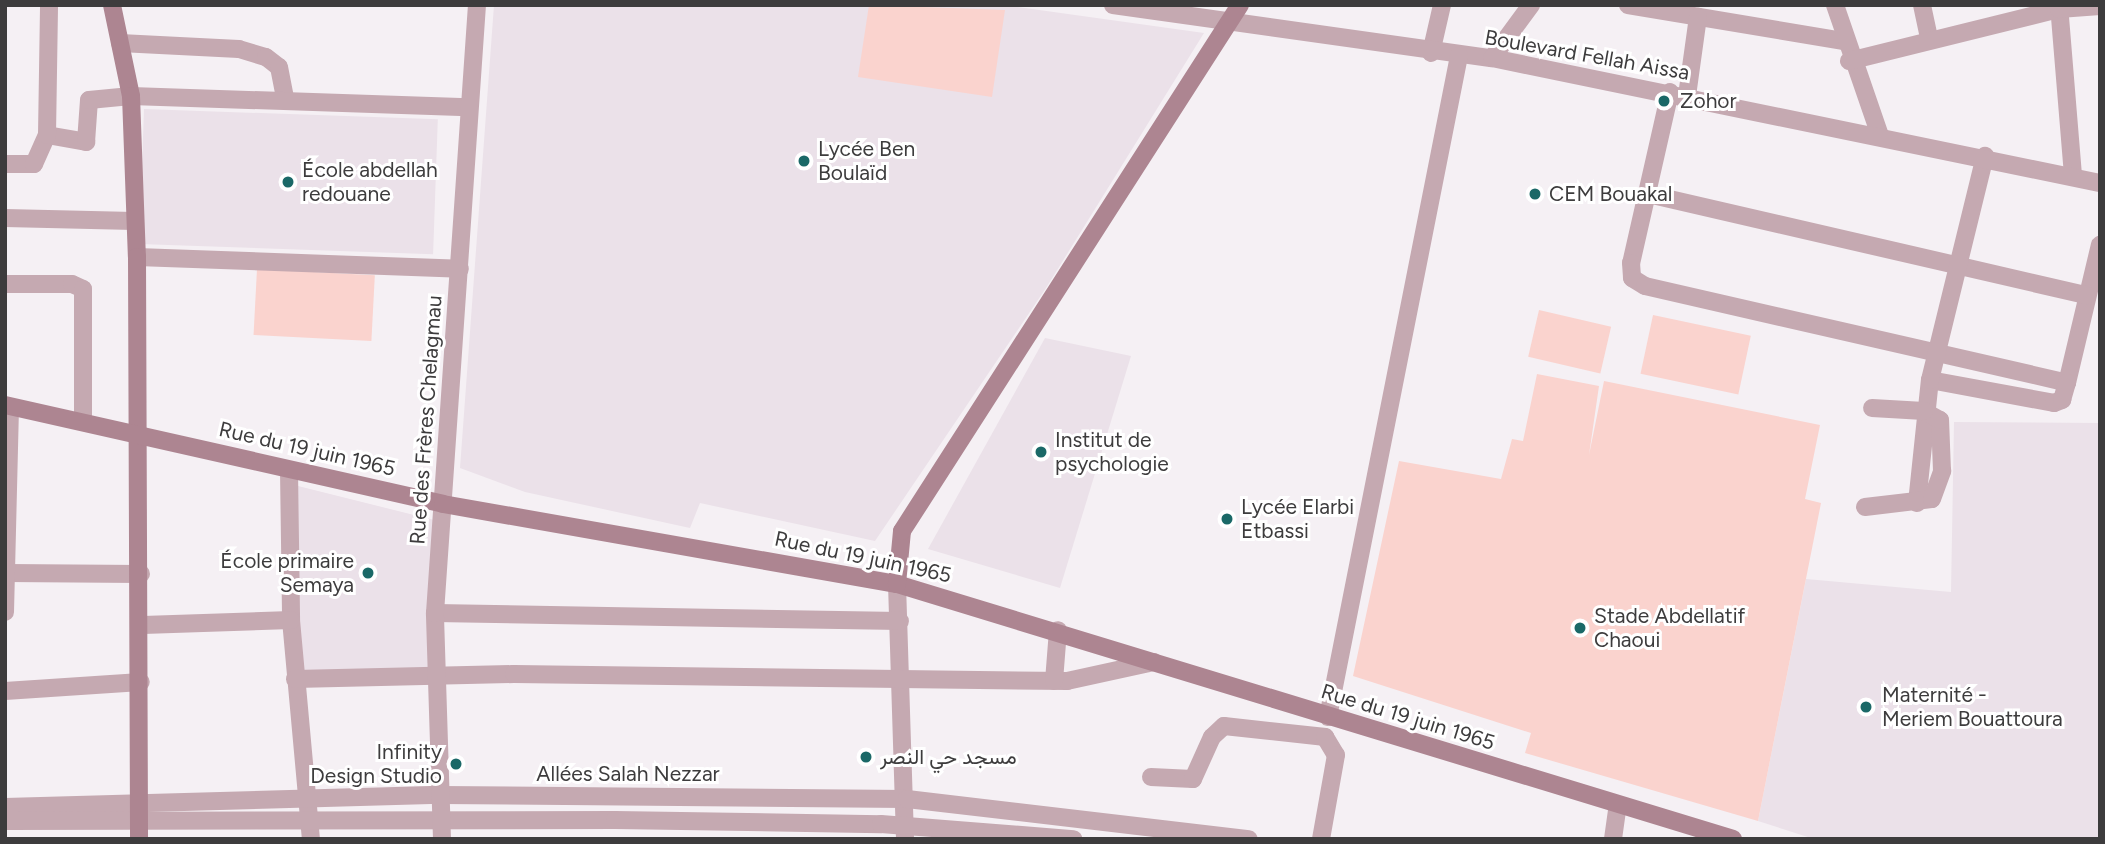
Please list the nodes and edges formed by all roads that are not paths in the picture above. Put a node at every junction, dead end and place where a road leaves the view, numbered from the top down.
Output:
1 (49, 5) edge
2 (112, 5) edge
3 (477, 5) edge
4 (1113, 5) edge
5 (1240, 5) edge
6 (1442, 5) edge
7 (1531, 5) edge
8 (1628, 5) edge
9 (1835, 5) edge
10 (1922, 5) edge
11 (2100, 6) edge
12 (1647, 7) edge
13 (2059, 7) edge
14 (1698, 17) junction
15 (1226, 26) junction
16 (1929, 40) junction
17 (1844, 41) junction
18 (120, 43) junction
19 (1432, 53) junction
20 (1459, 56) junction
21 (1492, 58) junction
22 (1849, 61) junction
23 (1679, 94) junction
24 (131, 96) junction
25 (285, 99) junction
26 (468, 107) junction
27 (47, 135) junction
28 (1880, 136) junction
29 (1985, 156) junction
30 (5, 164) edge
31 (2073, 176) junction
32 (2100, 183) edge
33 (1648, 194) junction
34 (5, 218) edge
35 (134, 221) junction
36 (2100, 245) edge
37 (137, 257) junction
38 (1956, 267) junction
39 (460, 269) junction
40 (5, 284) edge
41 (2087, 295) junction
42 (1935, 353) junction
43 (1930, 380) junction
44 (2067, 383) junction
45 (8, 406) edge
46 (1872, 408) dead end
47 (1924, 411) junction
48 (83, 420) junction
49 (141, 432) junction
50 (289, 470) junction
51 (443, 504) junction
52 (1865, 507) dead end
53 (6, 530) edge
54 (6, 573) edge
55 (141, 574) junction
56 (897, 584) junction
57 (5, 612) edge
58 (435, 613) junction
59 (291, 620) junction
60 (900, 621) junction
61 (143, 625) junction
62 (1058, 630) junction
63 (1154, 662) junction
64 (295, 679) junction
65 (434, 679) junction
66 (1054, 681) junction
67 (141, 682) junction
68 (902, 683) junction
69 (5, 691) edge
70 (1328, 717) junction
71 (1151, 777) dead end
72 (440, 795) junction
73 (140, 799) junction
74 (304, 799) junction
75 (907, 799) junction
76 (1618, 805) junction
77 (5, 807) edge
78 (141, 820) junction
79 (5, 821) edge
80 (311, 830) edge
81 (442, 831) edge
82 (906, 832) edge
83 (139, 839) edge
84 (1073, 839) edge
85 (1249, 839) edge
86 (1321, 839) edge
87 (1613, 839) edge
88 (1733, 839) edge

1 - 27 street
2 - 18 main road
3 - 26 street, Rue des Frères Chelagmau
4 - 15 street, Boulevard Fellah Aissa
5 - 15 main road
6 - 19 street
7 - 21 street
8 - 12 street
9 - 17 street
10 - 16 street
11 - 13 street
12 - 14 street
13 - 16 street
13 - 31 street
14 - 17 street
14 - 23 street
15 - 19 street, Boulevard Fellah Aissa
15 - 56 main road
16 - 22 street
17 - 22 street
18 - 24 main road
18 - 25 street
19 - 20 street, Boulevard Fellah Aissa
20 - 21 street, Boulevard Fellah Aissa
20 - 70 street
21 - 23 street, Boulevard Fellah Aissa
22 - 28 street
23 - 28 street, Boulevard Fellah Aissa
23 - 33 street
24 - 25 street
24 - 27 street
24 - 35 main road
25 - 26 street
26 - 39 street, Rue des Frères Chelagmau
27 - 30 street
28 - 29 street, Boulevard Fellah Aissa
29 - 31 street, Boulevard Fellah Aissa
29 - 38 street
31 - 32 street, Boulevard Fellah Aissa
33 - 38 street
33 - 42 street
34 - 35 street
35 - 37 main road
36 - 41 street
37 - 39 street
37 - 49 main road
38 - 41 street
38 - 42 street
39 - 51 street, Rue des Frères Chelagmau
40 - 48 street
41 - 44 street
42 - 43 street
42 - 44 street
43 - 44 street
43 - 47 street
45 - 48 main road, Rue du 19 juin 1965
45 - 53 street
46 - 47 street
47 - 52 street
48 - 49 main road, Rue du 19 juin 1965
49 - 50 main road, Rue du 19 juin 1965
49 - 55 main road
50 - 51 main road, Rue du 19 juin 1965
50 - 59 street
51 - 56 main road, Rue du 19 juin 1965
51 - 58 street, Rue des Frères Chelagmau
53 - 54 street
54 - 55 street
54 - 57 street
55 - 61 main road
56 - 60 street
56 - 62 main road, Rue du 19 juin 1965
58 - 60 street
58 - 65 street, Rue des Frères Chelagmau
59 - 61 street
59 - 64 street
60 - 68 street
61 - 67 main road
62 - 63 main road, Rue du 19 juin 1965
62 - 66 street
63 - 66 street
63 - 70 main road, Rue du 19 juin 1965
64 - 65 street
64 - 74 street
65 - 68 street
65 - 72 street, Rue des Frères Chelagmau
66 - 68 street
67 - 69 street
67 - 73 main road
68 - 75 street
70 - 76 main road, Rue du 19 juin 1965
71 - 86 street
72 - 74 street, Allées Salah Nezzar
72 - 75 street, Allées Salah Nezzar
72 - 81 street, Rue des Frères Chelagmau
73 - 74 street, Allées Salah Nezzar
73 - 77 street, Allées Salah Nezzar
73 - 78 main road
74 - 80 street
75 - 82 street
75 - 85 street, Allées Salah Nezzar
76 - 87 street
76 - 88 main road, Rue du 19 juin 1965
78 - 79 street
78 - 80 street
78 - 83 main road
80 - 81 street
81 - 82 street
82 - 84 street

